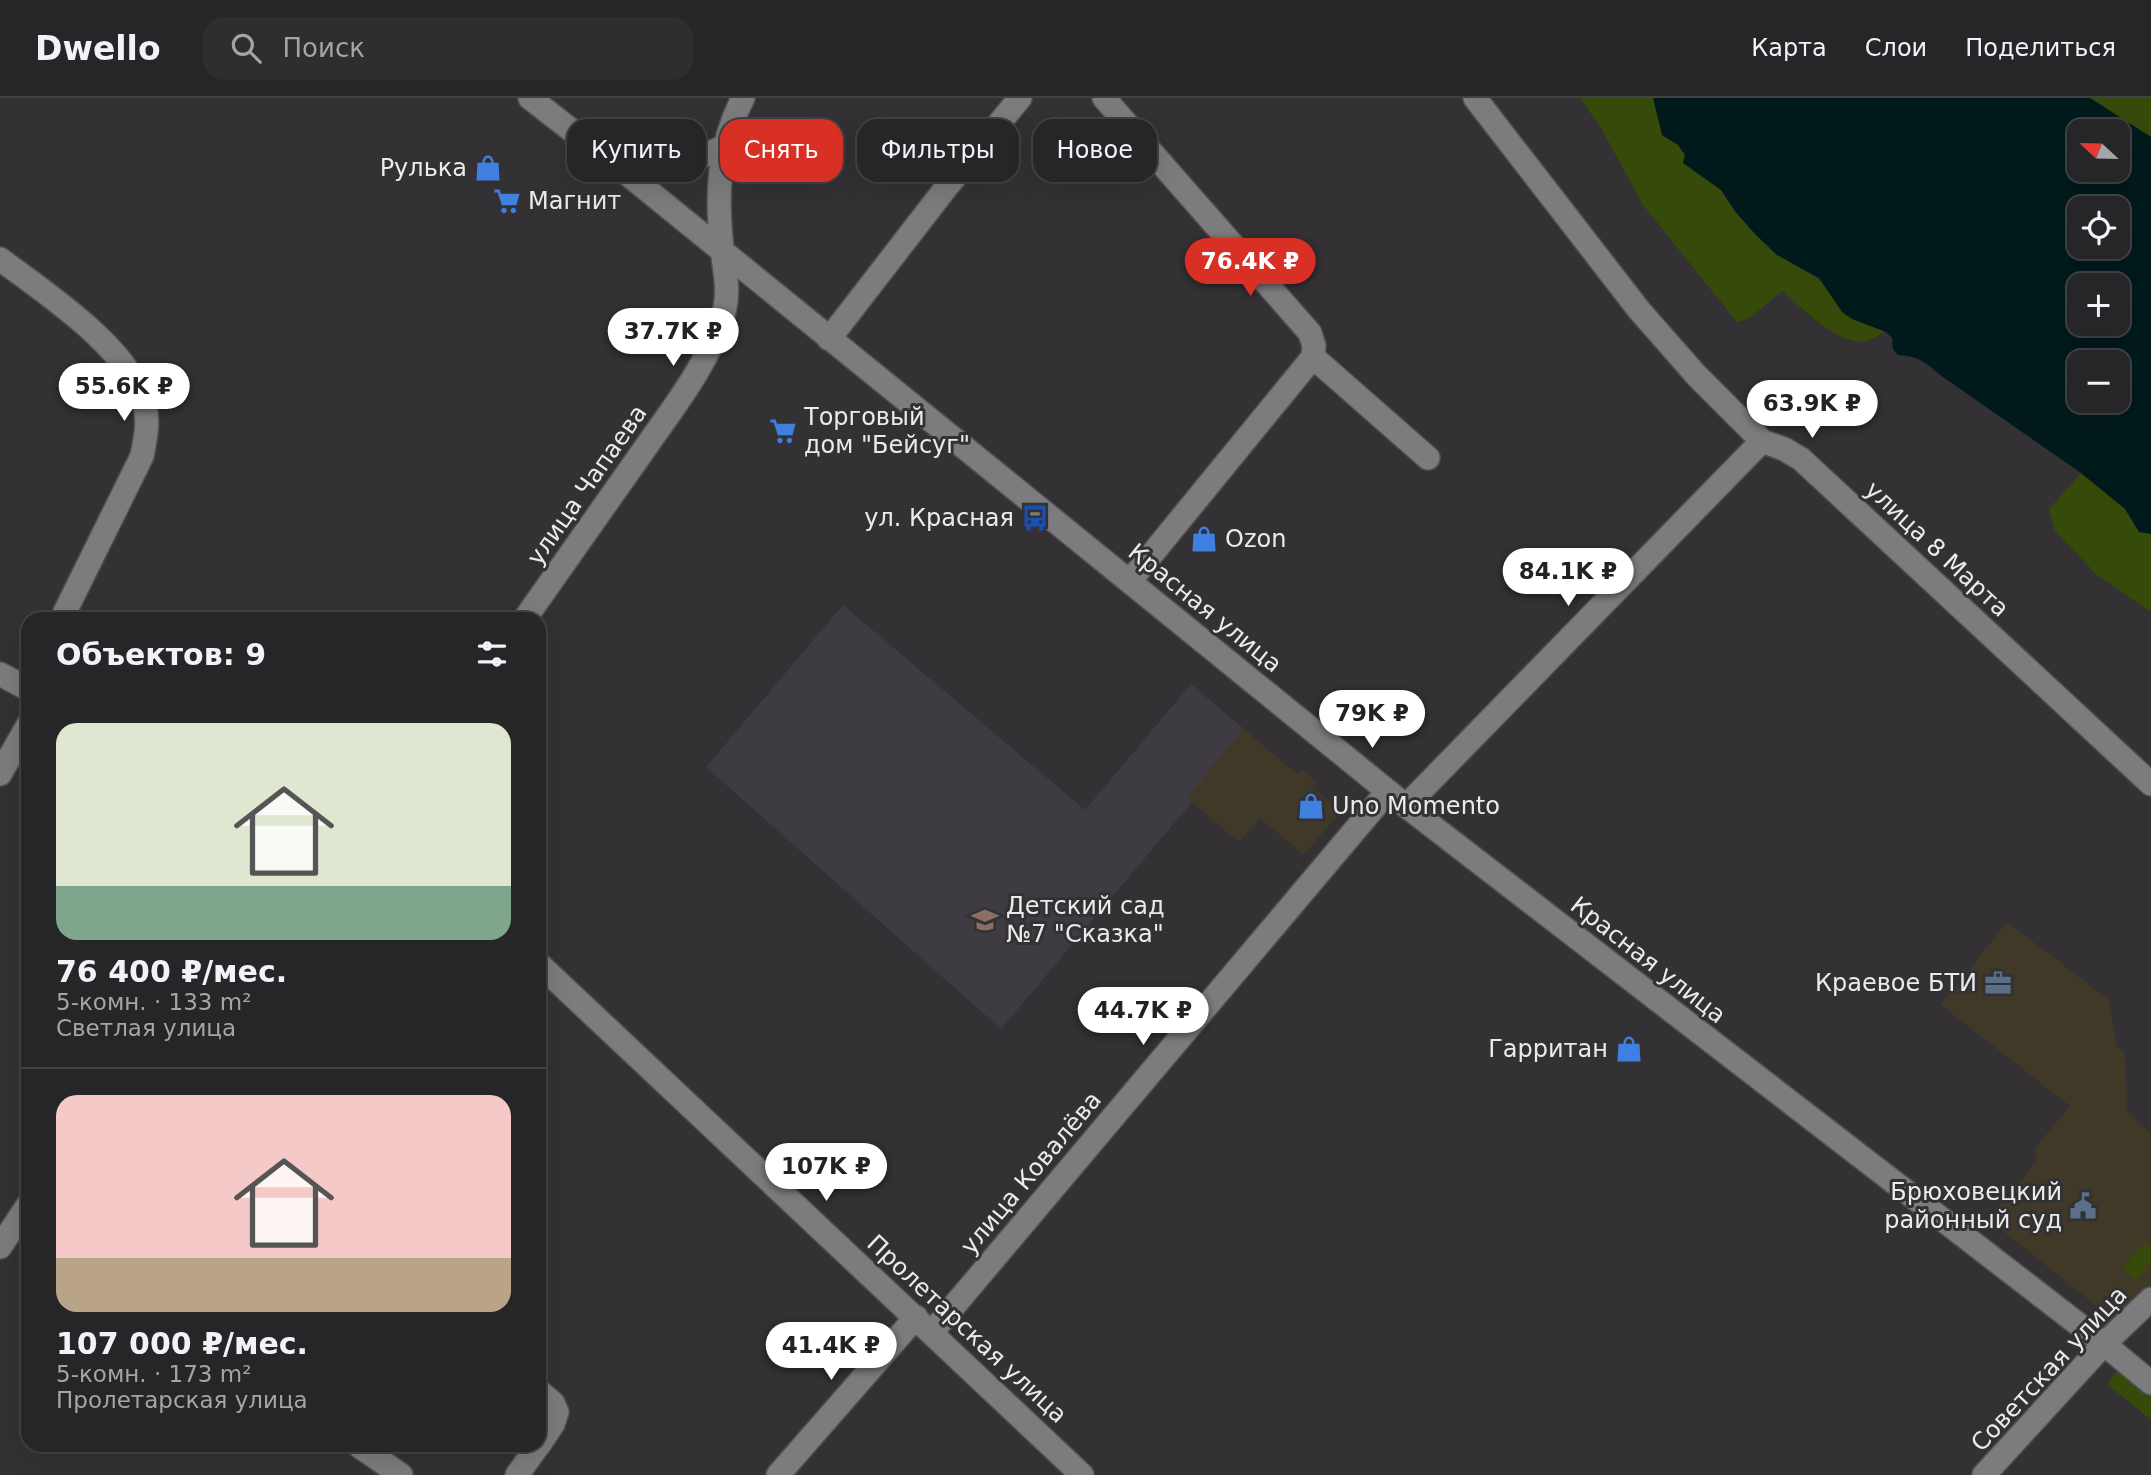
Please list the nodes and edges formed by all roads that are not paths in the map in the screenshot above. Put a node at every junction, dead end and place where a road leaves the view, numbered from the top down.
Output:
1 (530, 98) edge
2 (1020, 98) edge
3 (1104, 98) edge
4 (1475, 98) edge
5 (738, 101) edge
6 (733, 119) edge
7 (567, 127) edge
8 (720, 176) edge
9 (636, 182) edge
10 (722, 252) junction
11 (0, 259) edge
12 (830, 339) junction
13 (1313, 357) junction
14 (1762, 441) junction
15 (1428, 458) dead end
16 (1130, 581) junction
17 (65, 612) edge
18 (530, 612) edge
19 (0, 674) edge
20 (21, 684) edge
21 (21, 737) edge
22 (0, 774) edge
23 (2151, 783) edge
24 (1388, 791) junction
25 (1406, 806) junction
26 (546, 971) edge
27 (21, 1216) edge
28 (0, 1247) edge
29 (2151, 1298) edge
30 (924, 1324) junction
31 (2104, 1345) junction
32 (2151, 1383) edge
33 (546, 1397) edge
34 (546, 1434) edge
35 (368, 1452) edge
36 (534, 1452) edge
37 (401, 1475) edge
38 (517, 1475) edge
39 (778, 1475) edge
40 (1082, 1475) edge
41 (1984, 1475) edge

1 - 7 street, Красная улица
2 - 12 street
3 - 13 street
4 - 14 street, улица 8 Марта
5 - 6 street, улица Чапаева
8 - 10 street, улица Чапаева
9 - 10 street, Красная улица
10 - 12 street, Красная улица
10 - 18 street, улица Чапаева
11 - 17 street
12 - 16 street, Красная улица
13 - 15 street
13 - 16 street
14 - 23 street, улица 8 Марта
14 - 25 street
16 - 24 street, Красная улица
19 - 20 street
21 - 22 street
24 - 25 street, Красная улица
24 - 30 street, улица Ковалёва
25 - 31 street, Красная улица
26 - 30 street, Пролетарская улица
27 - 28 street
29 - 31 street, Советская улица
30 - 39 street, улица Ковалёва
30 - 40 street, Пролетарская улица
31 - 32 street, Красная улица
31 - 41 street, Советская улица
33 - 34 street
35 - 37 street
36 - 38 street

